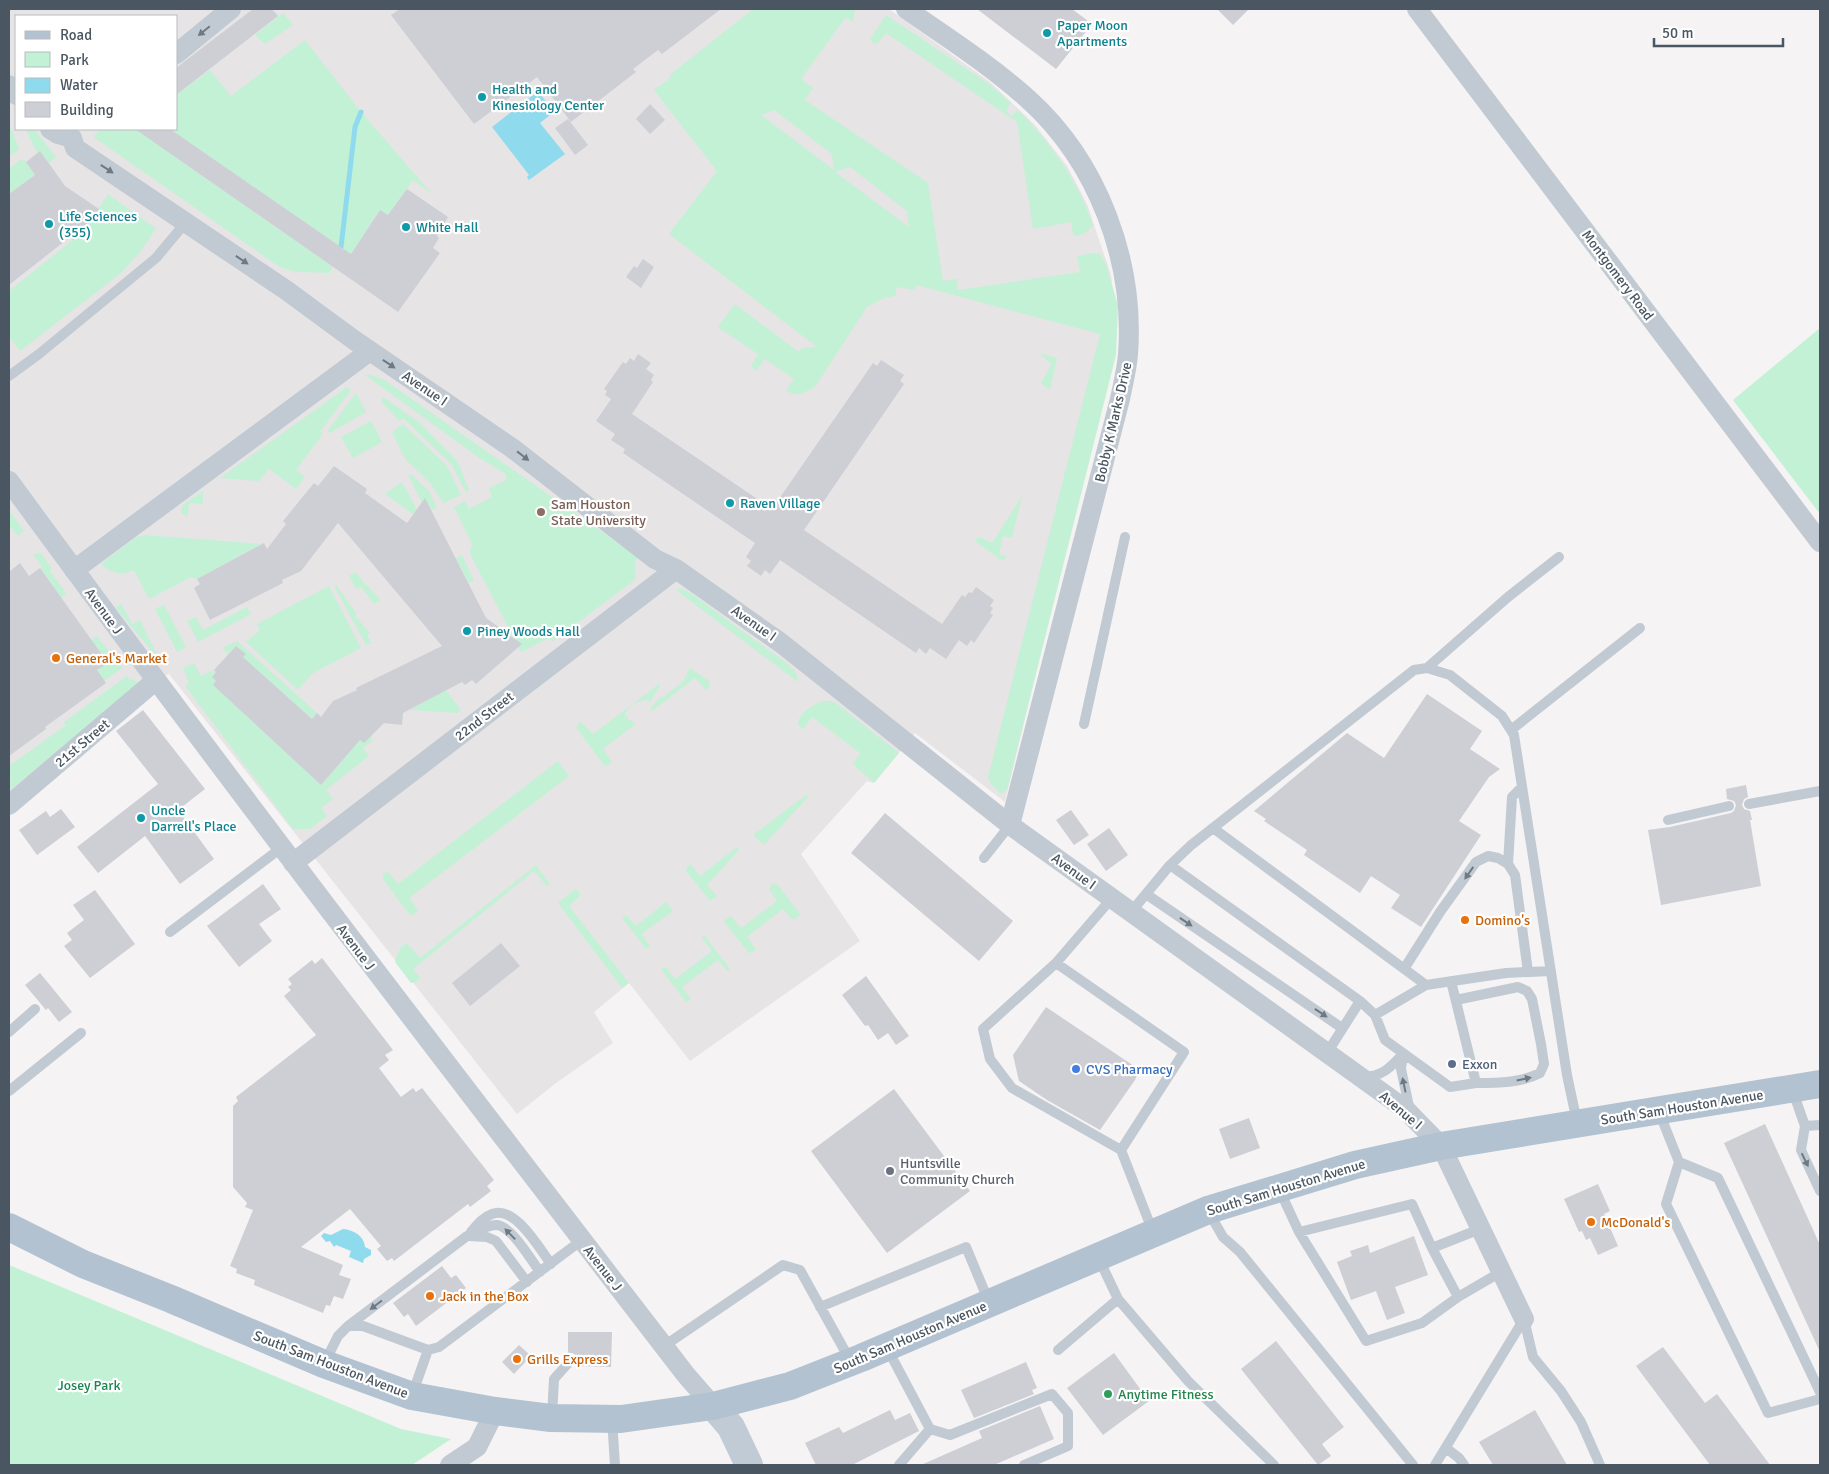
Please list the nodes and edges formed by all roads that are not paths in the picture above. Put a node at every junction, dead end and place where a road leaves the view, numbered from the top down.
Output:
1 (231, 9) edge
2 (1417, 9) edge
3 (910, 10) edge
4 (178, 52) edge
5 (52, 130) edge
6 (78, 134) edge
7 (186, 222) junction
8 (370, 350) junction
9 (9, 376) edge
10 (9, 481) edge
11 (1125, 537) dead end
12 (1820, 542) edge
13 (1559, 557) dead end
14 (676, 568) junction
15 (74, 570) junction
16 (1640, 628) dead end
17 (1427, 668) junction
18 (156, 681) junction
19 (1084, 724) dead end
20 (1511, 730) junction
21 (1522, 787) junction
22 (1820, 791) edge
23 (1749, 804) dead end
24 (9, 805) edge
25 (1729, 806) dead end
26 (1668, 820) dead end
27 (1010, 825) junction
28 (1213, 828) junction
29 (287, 856) junction
30 (984, 858) dead end
31 (1508, 864) junction
32 (1170, 865) junction
33 (1146, 894) junction
34 (1112, 898) junction
35 (1131, 912) junction
36 (170, 932) dead end
37 (1056, 963) junction
38 (1404, 969) junction
39 (1551, 971) junction
40 (1528, 972) junction
41 (1451, 982) junction
42 (1426, 985) junction
43 (1456, 1000) junction
44 (1360, 1001) junction
45 (35, 1009) dead end
46 (1376, 1015) junction
47 (1342, 1028) junction
48 (9, 1032) edge
49 (81, 1033) dead end
50 (1327, 1053) junction
51 (1404, 1054) junction
52 (1360, 1077) junction
53 (1476, 1083) junction
54 (1820, 1084) edge
55 (1792, 1089) junction
56 (9, 1091) edge
57 (1658, 1111) junction
58 (1411, 1116) junction
59 (1577, 1124) junction
60 (1820, 1125) edge
61 (1805, 1126) junction
62 (1441, 1146) junction
63 (1121, 1150) junction
64 (1679, 1162) junction
65 (1278, 1187) junction
66 (1820, 1191) edge
67 (1208, 1210) junction
68 (9, 1227) edge
69 (1480, 1229) junction
70 (1154, 1232) junction
71 (1299, 1232) junction
72 (467, 1236) junction
73 (582, 1240) junction
74 (1432, 1248) junction
75 (1097, 1256) junction
76 (551, 1264) junction
77 (540, 1272) junction
78 (1501, 1272) junction
79 (527, 1282) junction
80 (1458, 1297) junction
81 (1118, 1299) junction
82 (990, 1303) junction
83 (820, 1307) junction
84 (1524, 1319) junction
85 (348, 1326) junction
86 (664, 1346) junction
87 (886, 1348) junction
88 (428, 1350) junction
89 (1058, 1350) dead end
90 (571, 1360) dead end
91 (851, 1362) junction
92 (324, 1364) junction
93 (1820, 1392) edge
94 (412, 1396) junction
95 (1820, 1399) edge
96 (713, 1406) junction
97 (495, 1411) junction
98 (552, 1418) junction
99 (612, 1419) junction
100 (930, 1429) junction
101 (1446, 1448) junction
102 (450, 1465) edge
103 (615, 1465) edge
104 (749, 1465) edge
105 (899, 1465) edge
106 (1024, 1465) edge
107 (1274, 1465) edge
108 (1413, 1465) edge
109 (1436, 1465) edge
110 (1464, 1465) edge
111 (1600, 1465) edge

1 -> 4 street
2 - 12 street, Montgomery Road
3 - 27 street, Bobby K Marks Drive
5 - 6 street, Avenue I
6 -> 7 street, Avenue I
7 -> 8 street, Avenue I
7 - 9 lane
8 -> 14 street, Avenue I
8 - 15 street
10 - 15 street, Avenue J
11 - 19 lane
13 - 17 lane
14 - 27 street, Avenue I
14 - 29 street, 22nd Street
15 - 18 street, Avenue J
16 - 20 lane
17 - 20 lane
17 - 28 lane
18 - 24 street, 21st Street
18 - 29 street, Avenue J
20 - 21 lane
21 - 31 lane
21 - 39 lane
22 - 23 lane
25 - 26 lane
27 - 30 lane
27 - 34 street, Avenue I
28 - 32 lane
28 - 38 lane
29 - 36 lane
29 - 73 street, Avenue J
31 -> 38 lane
31 - 40 lane
32 - 33 lane
32 - 44 lane
33 - 35 lane
33 -> 47 lane
34 - 35 street, Avenue I
34 - 37 lane
35 - 50 street, Avenue I
37 - 63 lane
37 - 63 lane
38 - 42 lane
39 - 40 lane
39 - 59 lane
40 - 41 lane
41 - 42 lane
41 - 43 lane
42 - 46 lane
43 - 53 lane
53 -> 43 lane
44 - 46 lane
44 - 47 lane
45 - 48 lane
46 - 51 lane
47 - 50 lane
49 - 56 lane
50 - 52 street, Avenue I
51 - 52 lane
51 - 53 lane
58 -> 51 lane
52 - 58 street, Avenue I
54 - 55 main road, South Sam Houston Avenue
55 - 57 main road, South Sam Houston Avenue
55 - 61 lane
57 - 59 main road, South Sam Houston Avenue
57 - 64 lane
58 - 62 street, Avenue I
59 - 62 main road, South Sam Houston Avenue
60 - 61 lane
61 -> 66 lane
62 - 65 main road, South Sam Houston Avenue
62 - 69 street, Avenue I
63 - 70 lane
64 - 93 lane
64 - 95 lane
65 - 67 main road, South Sam Houston Avenue
65 - 71 lane
67 - 70 main road, South Sam Houston Avenue
67 - 108 lane
68 - 92 main road, South Sam Houston Avenue
69 - 74 lane
69 - 78 street, Avenue I
70 - 75 main road, South Sam Houston Avenue
71 - 74 lane
71 - 80 lane
72 - 76 lane
77 -> 72 lane
72 - 79 lane
72 -> 85 lane
73 - 76 lane
73 - 86 street, Avenue J
74 - 80 lane
75 - 81 lane
75 - 82 main road, South Sam Houston Avenue
76 - 77 lane
77 - 79 lane
78 - 80 lane
78 - 84 street, Avenue I
79 - 88 lane
81 - 89 lane
81 - 107 lane
82 - 83 lane
82 - 87 main road, South Sam Houston Avenue
83 - 86 lane
83 - 91 lane
84 - 101 lane
84 - 111 lane
85 - 88 lane
85 - 92 lane
86 - 96 street, Avenue J
87 - 91 main road, South Sam Houston Avenue
87 - 100 lane
88 - 94 lane
90 - 98 lane
91 - 96 main road, South Sam Houston Avenue
92 - 94 main road, South Sam Houston Avenue
94 - 97 main road, South Sam Houston Avenue
96 - 99 main road, South Sam Houston Avenue
96 - 104 street
97 - 98 main road, South Sam Houston Avenue
97 - 102 street
98 - 99 main road, South Sam Houston Avenue
99 - 103 lane
100 - 105 lane
100 - 106 lane
101 - 109 lane
101 - 110 lane

